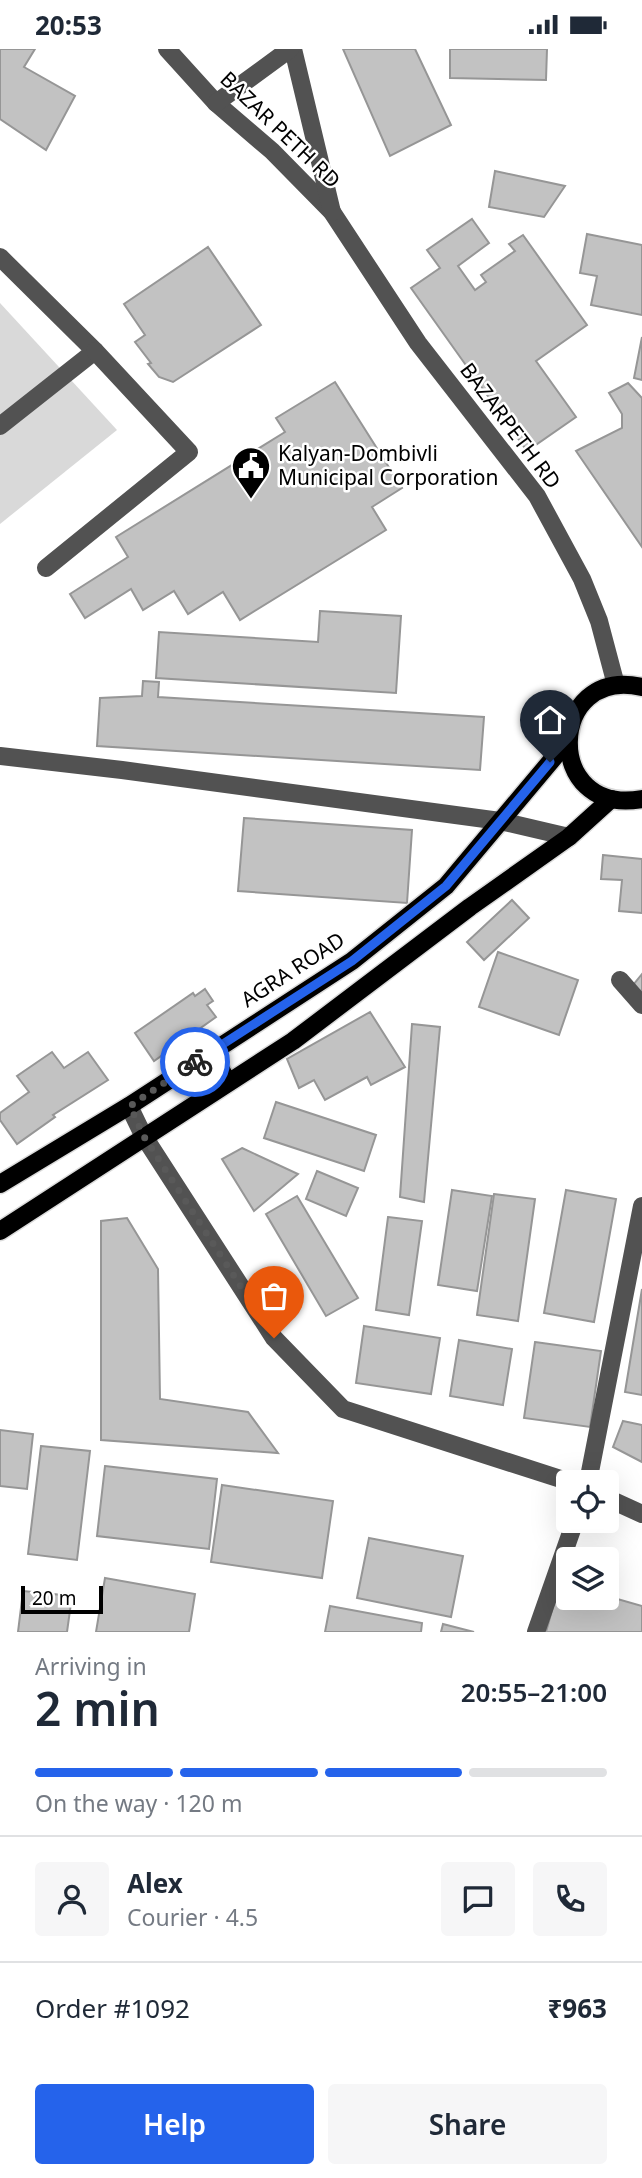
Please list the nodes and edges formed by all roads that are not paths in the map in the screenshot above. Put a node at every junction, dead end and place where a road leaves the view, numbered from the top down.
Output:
1 (167, 49) edge
2 (291, 49) edge
3 (216, 103) junction
4 (332, 212) junction
5 (0, 257) edge
6 (95, 351) junction
7 (0, 426) edge
8 (46, 568) dead end
9 (616, 685) junction
10 (642, 687) edge
11 (567, 742) junction
12 (0, 756) edge
13 (611, 799) junction
14 (642, 799) edge
15 (500, 821) junction
16 (569, 837) junction
17 (446, 886) junction
18 (470, 907) junction
19 (620, 979) dead end
20 (642, 1005) edge
21 (210, 1051) junction
22 (228, 1082) junction
23 (130, 1106) junction
24 (143, 1135) junction
25 (0, 1184) edge
26 (642, 1206) edge
27 (0, 1231) edge
28 (590, 1470) edge
29 (556, 1477) edge
30 (619, 1503) edge
31 (642, 1514) edge
32 (571, 1533) edge
33 (536, 1632) edge

1 - 3 street, BAZAR PETH RD
2 - 3 street
2 - 4 street
3 - 4 street, BAZAR PETH RD
4 - 9 street, BAZARPETH RD
5 - 6 street
6 - 7 street
6 - 8 street
9 - 10 main road
9 - 11 main road, AGRA ROAD
11 - 13 main road
11 - 15 main road, AGRA ROAD
12 - 15 street
13 - 14 main road
13 - 16 main road
15 - 16 street
15 - 17 main road, AGRA ROAD
16 - 18 main road
17 - 18 main road
17 - 21 main road, AGRA ROAD
18 - 22 main road
19 - 20 street
21 - 22 main road
21 - 23 main road, AGRA ROAD
22 - 24 main road
23 - 24 street
23 - 25 main road, AGRA ROAD
24 - 27 main road
24 - 29 street
26 - 28 street
30 - 31 street
32 - 33 street

